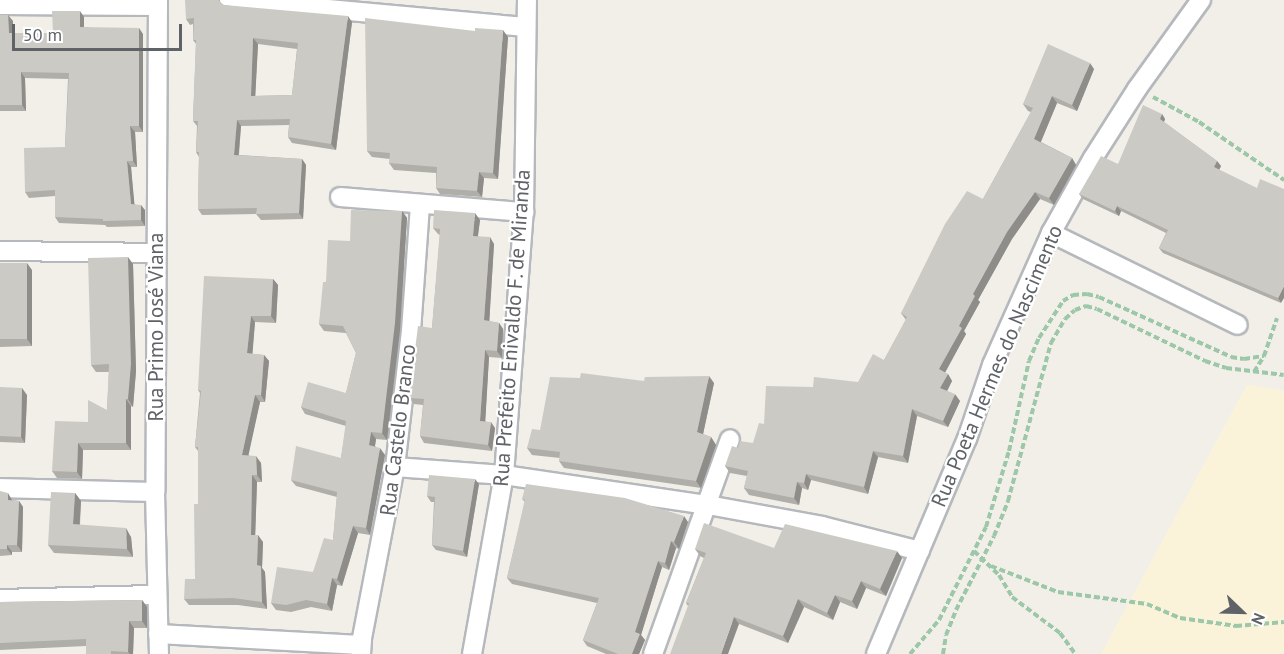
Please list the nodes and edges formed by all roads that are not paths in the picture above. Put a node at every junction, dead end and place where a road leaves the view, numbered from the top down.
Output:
1 (229, 0) edge
2 (527, 0) edge
3 (1201, 0) edge
4 (158, 3) edge
5 (0, 5) edge
6 (526, 27) junction
7 (340, 197) dead end
8 (420, 204) junction
9 (524, 212) junction
10 (1051, 233) junction
11 (0, 251) edge
12 (156, 253) junction
13 (1238, 325) dead end
14 (730, 439) dead end
15 (395, 467) junction
16 (504, 475) junction
17 (0, 488) edge
18 (155, 492) junction
19 (708, 504) junction
20 (920, 550) junction
21 (157, 595) junction
22 (0, 599) edge
23 (158, 634) junction
24 (361, 649) edge
25 (159, 654) edge
26 (472, 654) edge
27 (653, 654) edge
28 (876, 654) edge

1 - 6 street
2 - 6 street, Rua Prefeito Enivaldo F. de Miranda
3 - 10 street, Rua Poeta Hermes do Nascimento
4 - 5 street
4 - 12 street, Rua Primo José Viana
6 - 9 street, Rua Prefeito Enivaldo F. de Miranda
7 - 8 street
8 - 9 street
8 - 15 street, Rua Castelo Branco
9 - 16 street, Rua Prefeito Enivaldo F. de Miranda
10 - 13 street
10 - 20 street, Rua Poeta Hermes do Nascimento
11 - 12 street
12 - 18 street, Rua Primo José Viana
14 - 19 street
15 - 16 street
15 - 24 street, Rua Castelo Branco
16 - 19 street
16 - 26 street, Rua Prefeito Enivaldo F. de Miranda
17 - 18 street
18 - 21 street, Rua Primo José Viana
19 - 20 street
19 - 27 street
20 - 28 street, Rua Poeta Hermes do Nascimento
21 - 22 street
21 - 23 street, Rua Primo José Viana
23 - 24 street
23 - 25 street, Rua Primo José Viana

